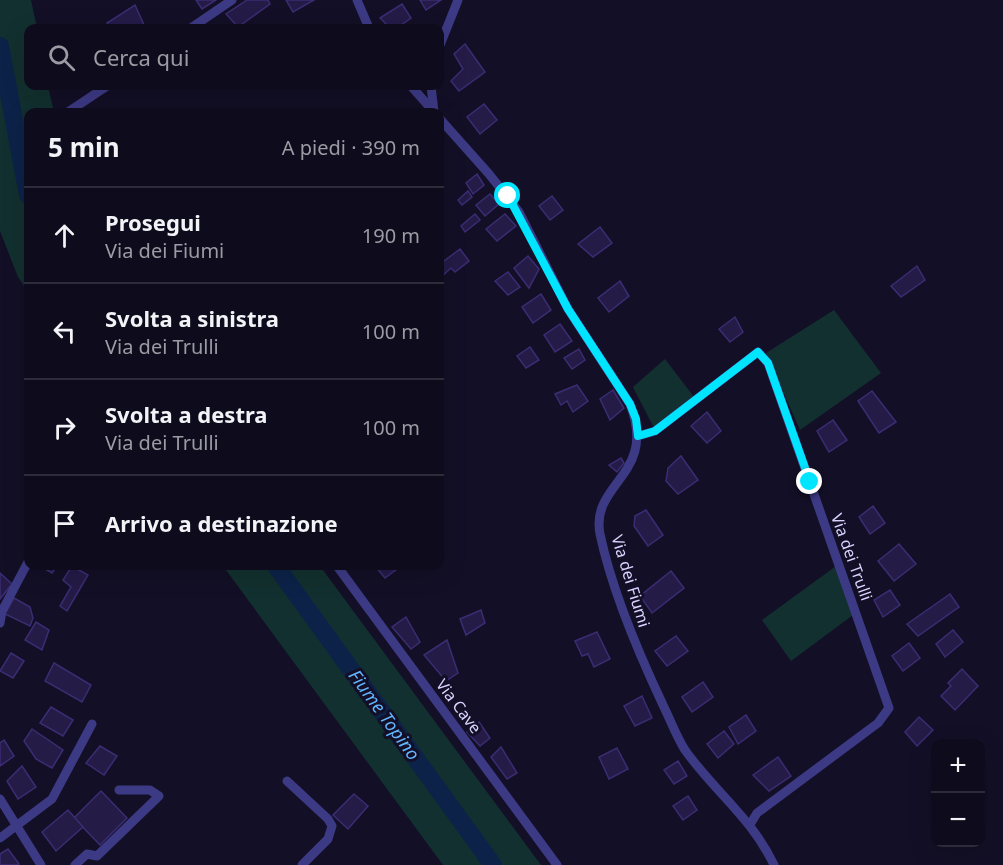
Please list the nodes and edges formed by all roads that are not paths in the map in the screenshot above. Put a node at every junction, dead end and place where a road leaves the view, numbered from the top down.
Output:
1 (232, 0) edge
2 (357, 0) edge
3 (458, 0) edge
4 (197, 24) edge
5 (367, 24) edge
6 (444, 35) edge
7 (101, 90) edge
8 (416, 90) edge
9 (430, 90) edge
10 (74, 108) edge
11 (431, 108) edge
12 (433, 108) edge
13 (444, 123) edge
14 (638, 436) junction
15 (24, 569) edge
16 (340, 570) edge
17 (0, 623) edge
18 (92, 724) dead end
19 (287, 781) dead end
20 (119, 790) dead end
21 (0, 799) edge
22 (750, 823) junction
23 (18, 827) junction
24 (0, 838) edge
25 (41, 865) edge
26 (75, 865) edge
27 (302, 865) edge
28 (557, 865) edge
29 (774, 865) edge

1 - 4 street
2 - 5 street
3 - 6 street
7 - 10 street
8 - 11 street
9 - 12 street
13 - 14 street, Via dei Fiumi
14 - 22 street, Via dei Fiumi
14 - 22 street, Via dei Trulli
15 - 17 street
16 - 28 street, Via Cave
18 - 23 street
19 - 27 street
20 - 26 street
21 - 23 street
22 - 29 street, Via dei Fiumi
23 - 24 street
23 - 25 street

